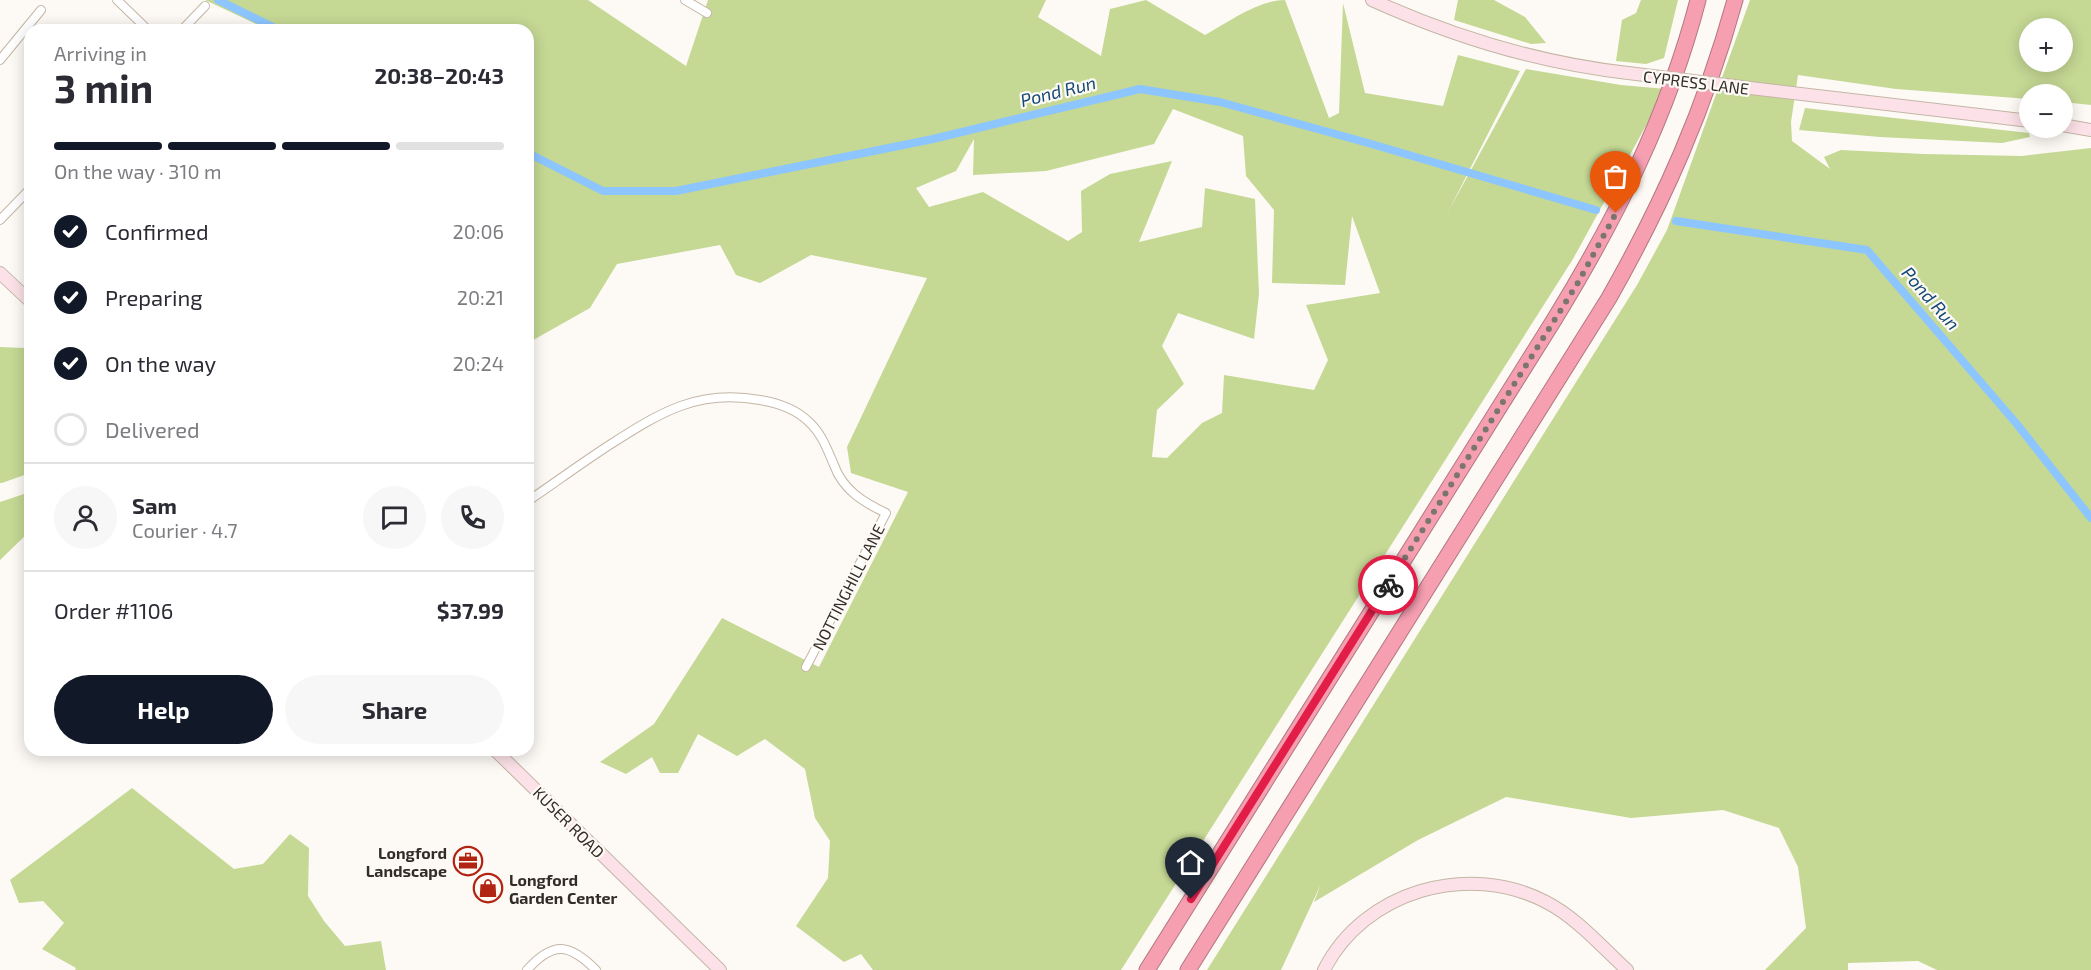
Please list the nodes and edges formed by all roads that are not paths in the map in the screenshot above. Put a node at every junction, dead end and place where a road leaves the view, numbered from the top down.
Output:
1 (117, 0) edge
2 (685, 0) edge
3 (1372, 0) edge
4 (1698, 0) edge
5 (1735, 0) edge
6 (205, 6) dead end
7 (41, 10) dead end
8 (707, 13) dead end
9 (30, 24) edge
10 (142, 24) edge
11 (188, 24) edge
12 (24, 31) edge
13 (0, 60) edge
14 (2019, 120) edge
15 (2073, 127) edge
16 (2091, 130) edge
17 (24, 195) edge
18 (0, 220) edge
19 (0, 273) edge
20 (24, 295) edge
21 (534, 497) edge
22 (806, 667) dead end
23 (501, 756) edge
24 (527, 970) edge
25 (596, 970) edge
26 (720, 970) edge
27 (1147, 970) edge
28 (1188, 970) edge
29 (1324, 970) edge
30 (1626, 970) edge

1 - 10 street
2 - 8 street
3 - 14 street, CYPRESS LANE, bridge
4 - 27 highway
5 - 28 highway
6 - 11 street
7 - 9 street
12 - 13 street
15 - 16 street
17 - 18 street
19 - 20 street
21 - 22 street, NOTTINGHILL LANE
23 - 26 street, KUSER ROAD
24 - 25 street
29 - 30 street

